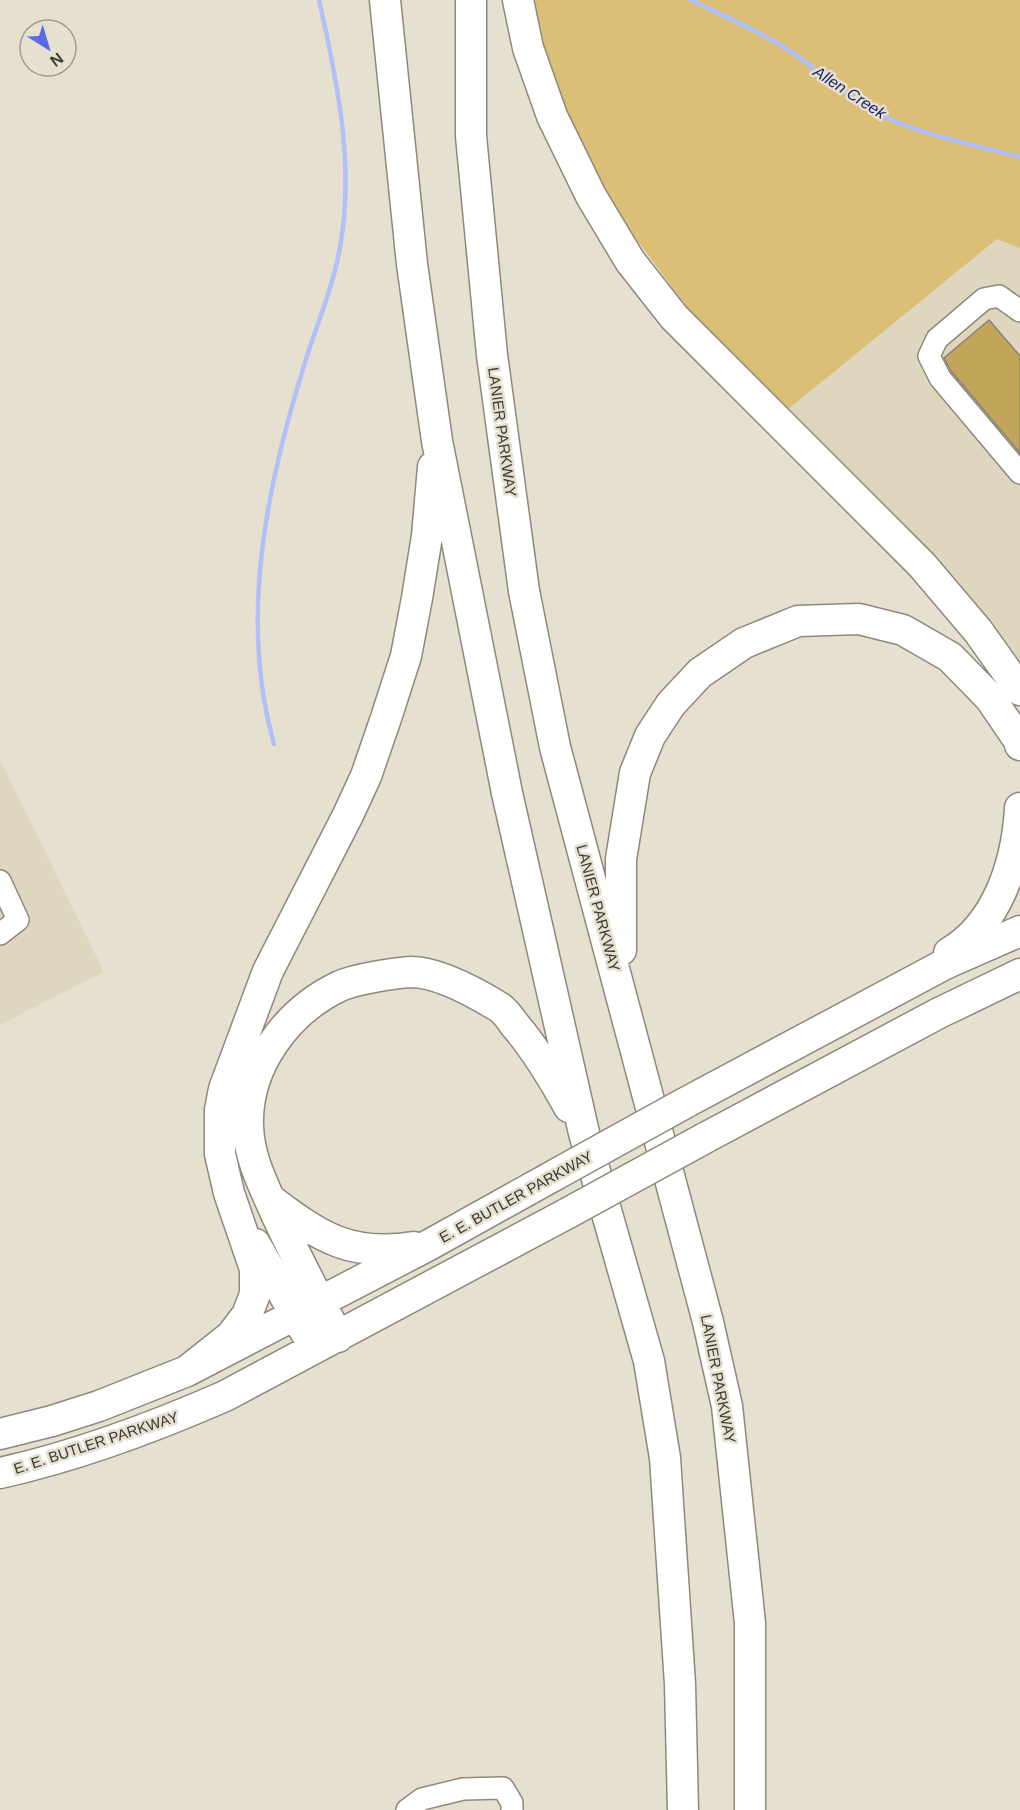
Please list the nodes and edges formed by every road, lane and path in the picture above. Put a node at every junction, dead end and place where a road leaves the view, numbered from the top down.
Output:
1 (385, 0) edge
2 (471, 0) edge
3 (518, 0) edge
4 (1020, 311) edge
5 (437, 441) junction
6 (1020, 473) edge
7 (1020, 690) edge
8 (1020, 745) edge
9 (1020, 808) edge
10 (0, 881) edge
11 (1020, 931) edge
12 (0, 934) edge
13 (1020, 974) edge
14 (621, 992) junction
15 (867, 1004) junction
16 (584, 1133) junction
17 (270, 1200) junction
18 (236, 1214) junction
19 (429, 1245) junction
20 (308, 1308) junction
21 (326, 1344) junction
22 (187, 1371) junction
23 (0, 1434) edge
24 (0, 1473) edge
25 (407, 1810) edge
26 (512, 1810) edge
27 (683, 1810) edge
28 (750, 1810) edge

1 - 5 highway
2 - 14 highway, LANIER PARKWAY
3 - 7 highway
4 - 6 lane
5 - 16 highway
5 - 18 highway
8 - 14 highway
9 - 15 highway
10 - 12 lane
11 - 15 highway, E. E. BUTLER PARKWAY
13 - 21 highway, E. E. BUTLER PARKWAY, bridge
14 - 28 highway, LANIER PARKWAY
15 - 19 highway, E. E. BUTLER PARKWAY, bridge
16 - 17 highway
16 - 27 highway
17 - 19 highway
17 - 20 highway
18 - 20 highway
18 - 22 highway
19 - 20 highway, E. E. BUTLER PARKWAY
20 - 21 highway
20 - 22 highway, E. E. BUTLER PARKWAY
21 - 24 highway, E. E. BUTLER PARKWAY
22 - 23 highway, E. E. BUTLER PARKWAY
25 - 26 lane

